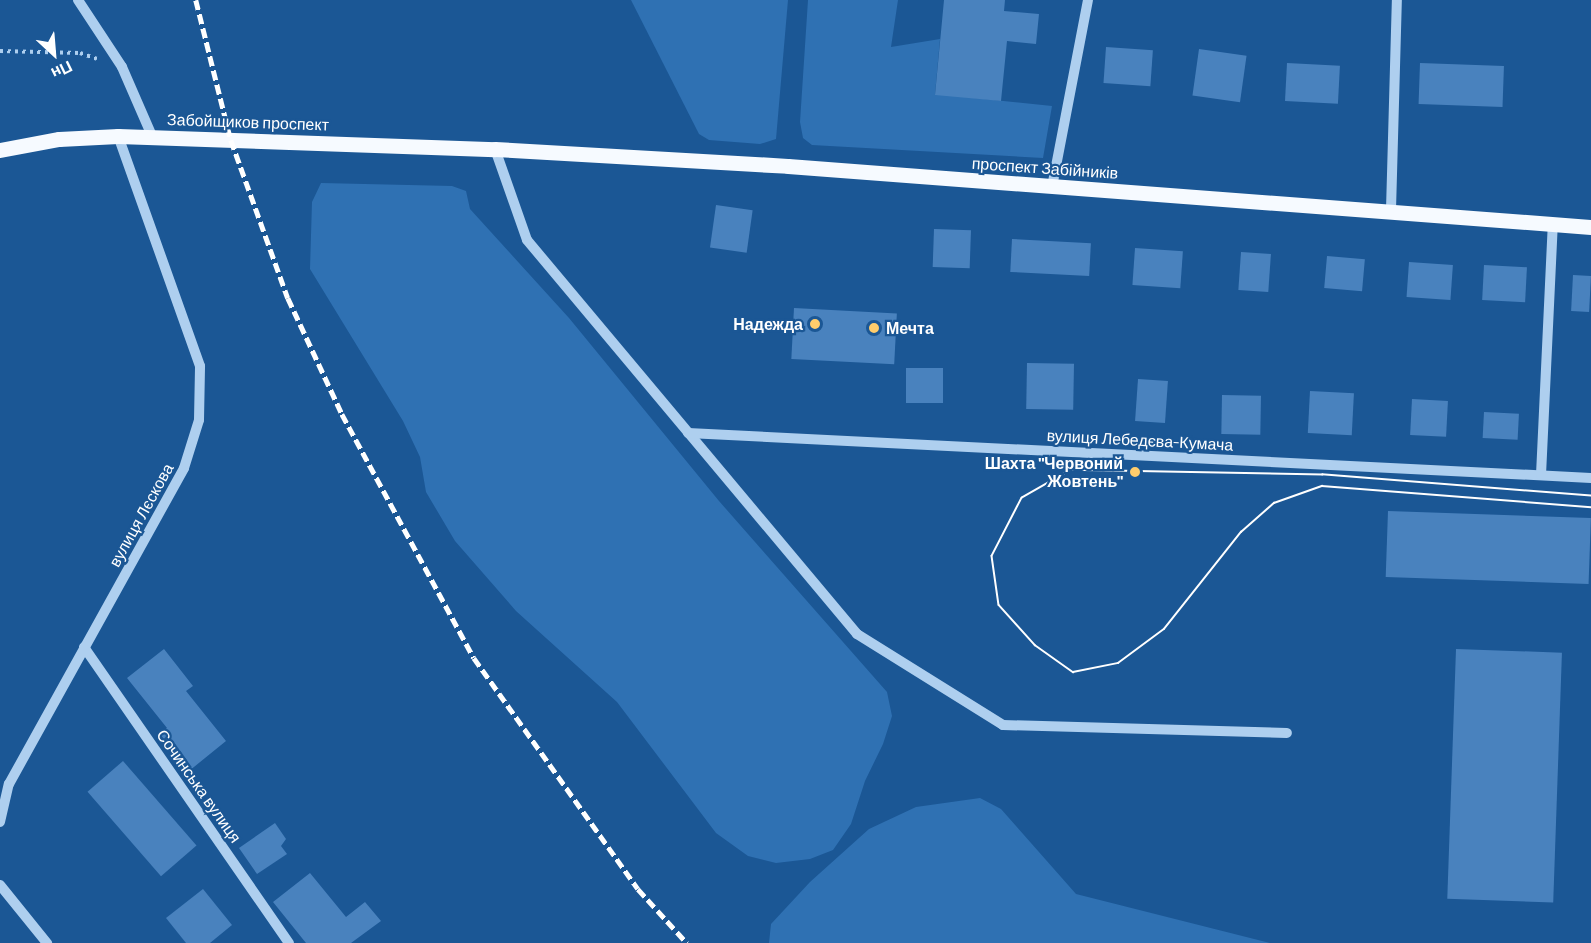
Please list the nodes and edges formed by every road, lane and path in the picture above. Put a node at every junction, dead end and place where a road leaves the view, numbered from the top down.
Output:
1 (78, 0) edge
2 (1088, 0) edge
3 (1397, 0) edge
4 (0, 51) edge
5 (122, 67) junction
6 (118, 136) junction
7 (152, 136) junction
8 (495, 148) junction
9 (0, 150) edge
10 (1052, 187) junction
11 (1391, 210) junction
12 (1553, 224) junction
13 (1591, 227) edge
14 (688, 433) junction
15 (1541, 475) junction
16 (1591, 477) edge
17 (84, 647) junction
18 (1287, 734) dead end
19 (0, 822) edge
20 (0, 885) edge
21 (46, 943) edge
22 (289, 943) edge

1 - 5 street
2 - 10 street
3 - 11 street
4 - 5 path
5 - 7 street
6 - 7 main road, Забойщиков проспект
6 - 9 main road, Забойщиков проспект
6 - 17 street, вулиця Лєскова
7 - 8 main road, Забойщиков проспект
8 - 10 main road, проспект Забійників
8 - 14 street
10 - 11 main road, проспект Забійників
11 - 12 main road, проспект Забійників
12 - 13 main road, проспект Забійників
12 - 15 street
14 - 15 street, вулиця Лебедєва-Кумача
14 - 18 street
15 - 16 street, вулиця Лебедєва-Кумача
17 - 19 street, вулиця Лєскова
17 - 22 street, Сочинська вулиця
20 - 21 street

